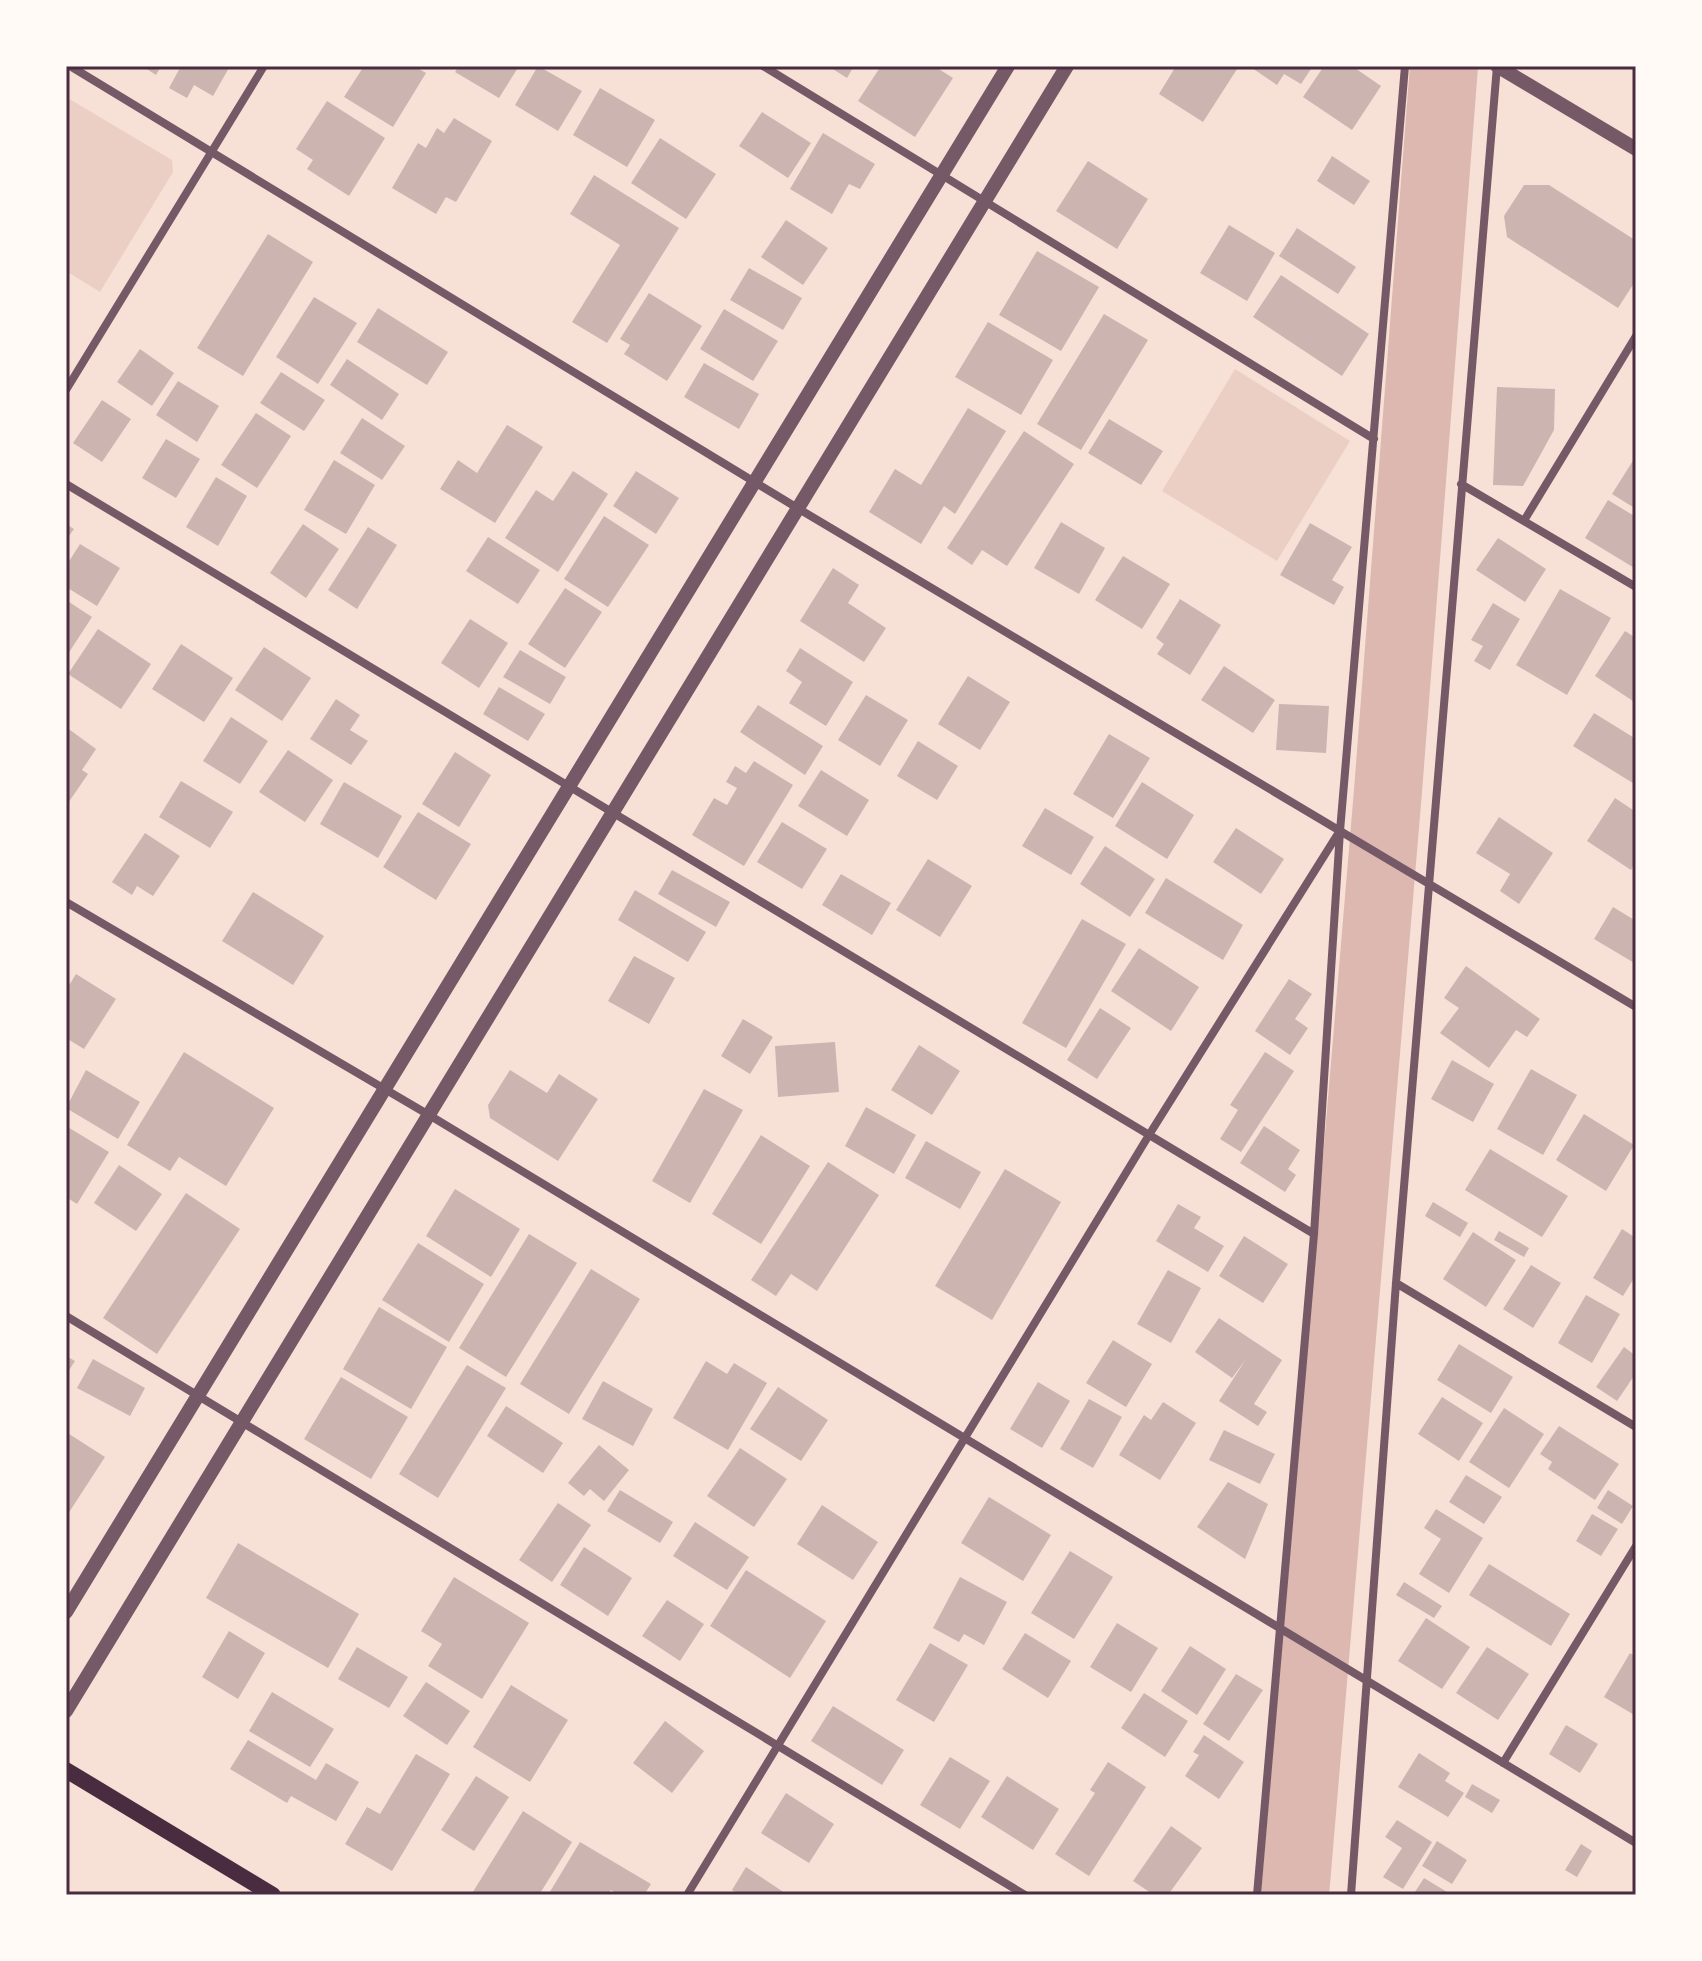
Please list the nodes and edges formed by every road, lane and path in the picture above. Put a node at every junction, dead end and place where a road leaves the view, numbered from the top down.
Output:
1 (70, 66) edge
2 (264, 66) edge
3 (763, 66) edge
4 (1008, 66) edge
5 (1067, 66) edge
6 (1405, 66) edge
7 (1497, 66) edge
8 (1636, 149) edge
9 (212, 152) junction
10 (943, 173) junction
11 (985, 203) junction
12 (1636, 336) edge
13 (66, 390) edge
14 (1374, 439) junction
15 (755, 480) junction
16 (66, 484) edge
17 (1461, 484) junction
18 (799, 509) junction
19 (1525, 519) junction
20 (1636, 587) edge
21 (568, 786) junction
22 (611, 811) junction
23 (1340, 831) junction
24 (1432, 884) junction
25 (66, 902) edge
26 (1636, 1007) edge
27 (384, 1090) junction
28 (429, 1115) junction
29 (1149, 1135) junction
30 (1314, 1234) junction
31 (1396, 1283) junction
32 (66, 1316) edge
33 (197, 1395) junction
34 (241, 1422) junction
35 (1636, 1427) edge
36 (964, 1436) junction
37 (1636, 1546) edge
38 (66, 1612) edge
39 (1280, 1630) junction
40 (1368, 1681) junction
41 (66, 1711) edge
42 (779, 1744) junction
43 (1503, 1763) junction
44 (66, 1770) edge
45 (1636, 1843) edge
46 (273, 1895) edge
47 (687, 1895) edge
48 (1025, 1895) edge
49 (1257, 1895) edge
50 (1351, 1895) edge

1 - 9 street
2 - 9 street
3 - 10 street
4 - 10 street
5 - 11 street
6 - 14 street
7 - 8 street
7 - 17 street
9 - 13 street
9 - 15 street
10 - 11 street
10 - 15 street
11 - 14 street
11 - 18 street
12 - 19 street
14 - 23 street
15 - 18 street
15 - 21 street
16 - 21 street
17 - 19 street
17 - 24 street
18 - 22 street
18 - 23 street
19 - 20 street
21 - 22 street
21 - 27 street
22 - 28 street
22 - 29 street
23 - 24 street
23 - 29 street
23 - 30 street
24 - 26 street
24 - 31 street
25 - 27 street
27 - 28 street
27 - 33 street
28 - 34 street
28 - 36 street
29 - 30 street
29 - 36 street
30 - 39 street
31 - 35 street
31 - 40 street
32 - 33 street
33 - 34 street
33 - 38 street
34 - 41 street
34 - 42 street
36 - 39 street
36 - 42 street
37 - 43 street
39 - 40 street
39 - 49 street
40 - 43 street
40 - 50 street
42 - 47 street
42 - 48 street
43 - 45 street
44 - 46 main road

